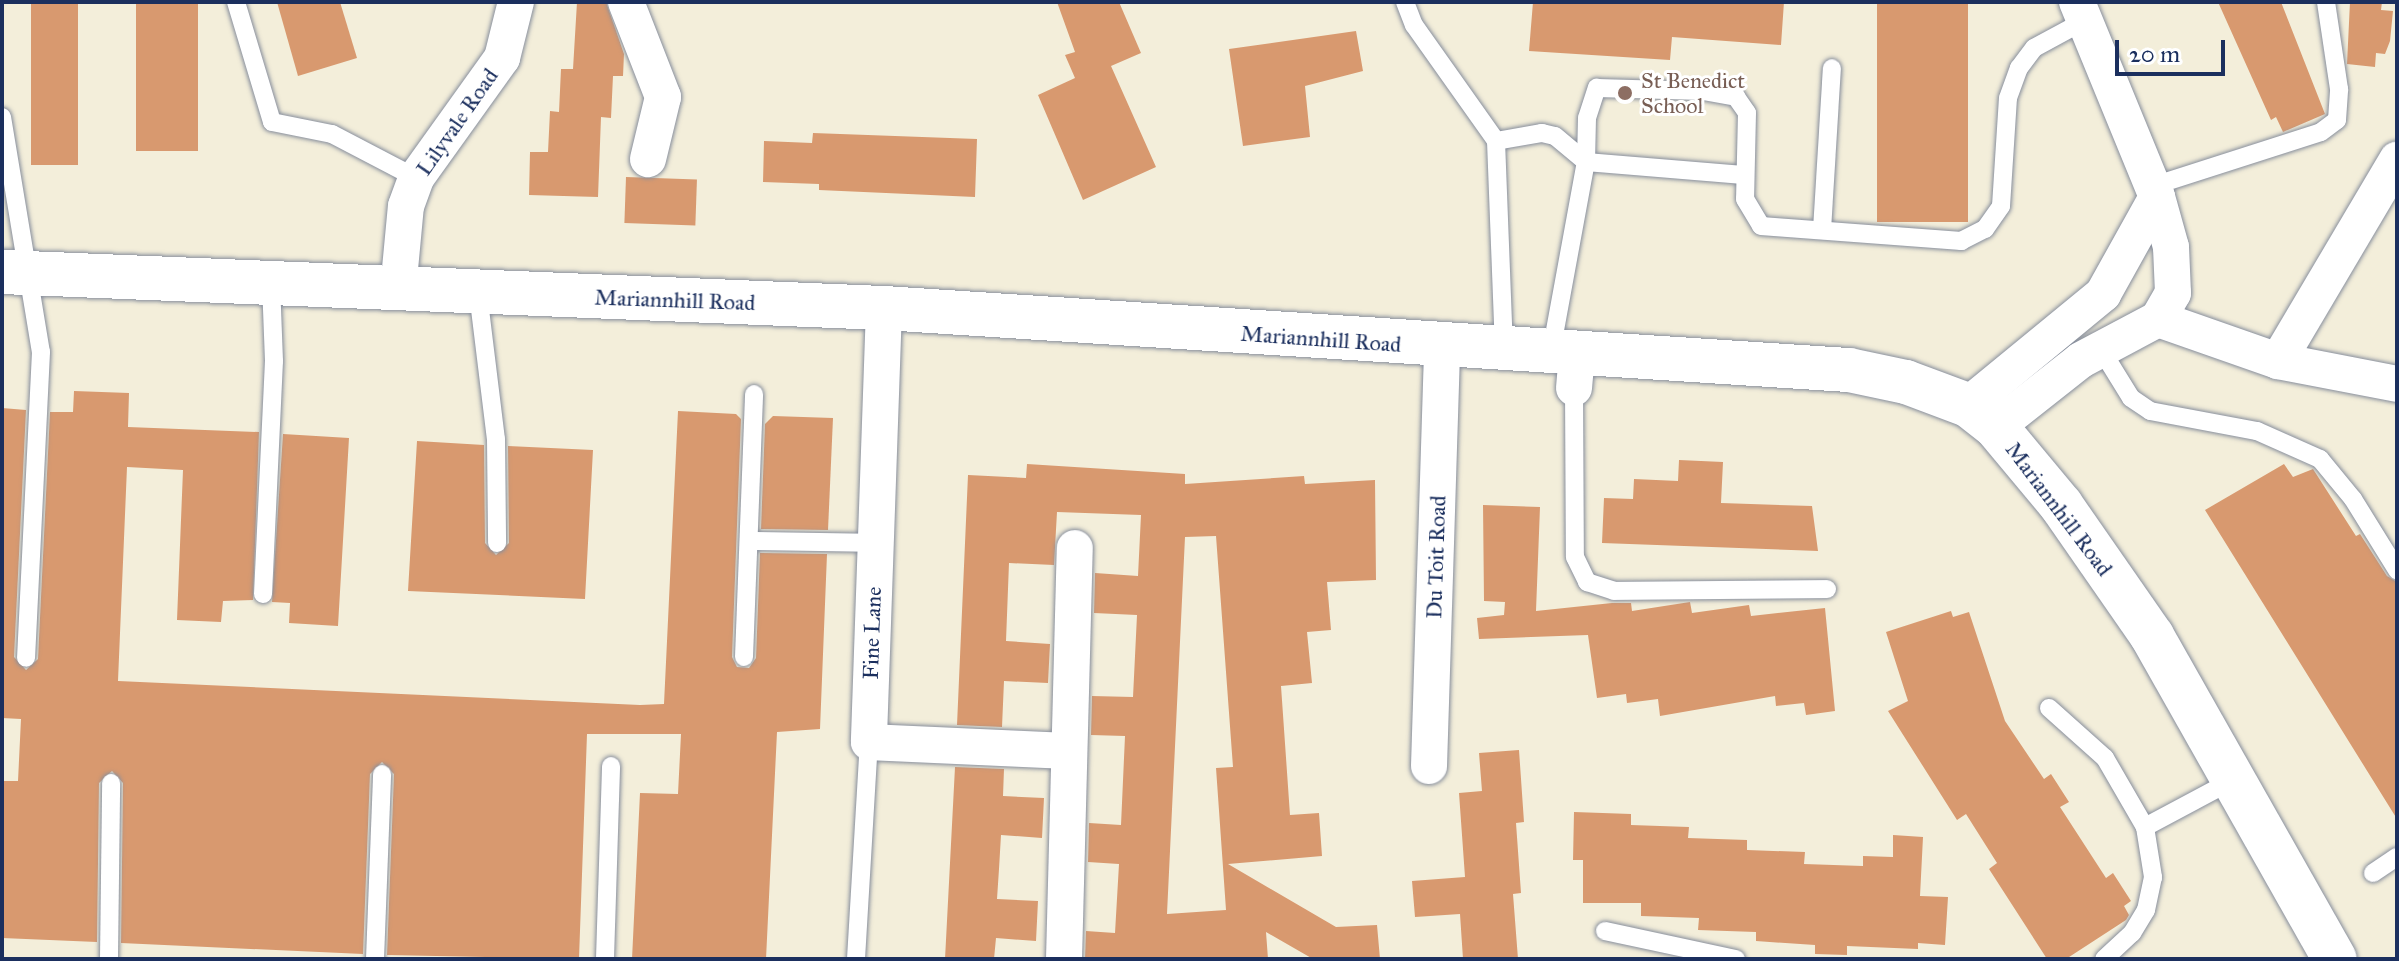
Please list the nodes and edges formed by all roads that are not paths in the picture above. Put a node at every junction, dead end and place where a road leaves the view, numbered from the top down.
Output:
1 (236, 2) edge
2 (516, 2) edge
3 (626, 2) edge
4 (1405, 2) edge
5 (2326, 2) edge
6 (2080, 11) edge
7 (1832, 68) dead end
8 (2, 117) edge
9 (1496, 141) junction
10 (648, 159) dead end
11 (2397, 160) edge
12 (1586, 162) junction
13 (1743, 175) junction
14 (416, 178) junction
15 (2155, 191) junction
16 (1822, 230) junction
17 (16, 273) edge
18 (271, 284) junction
19 (398, 290) junction
20 (478, 293) junction
21 (884, 308) junction
22 (2158, 319) junction
23 (1442, 347) junction
24 (1504, 350) junction
25 (2102, 351) junction
26 (2278, 361) junction
27 (1567, 365) junction
28 (2397, 384) edge
29 (754, 394) dead end
30 (1982, 416) junction
31 (749, 541) junction
32 (497, 543) dead end
33 (875, 543) junction
34 (1075, 548) dead end
35 (2397, 570) edge
36 (1827, 589) dead end
37 (263, 594) dead end
38 (744, 657) dead end
39 (26, 658) dead end
40 (2049, 708) dead end
41 (869, 742) junction
42 (1067, 751) junction
43 (611, 766) dead end
44 (1429, 766) dead end
45 (382, 774) dead end
46 (2235, 779) junction
47 (111, 783) dead end
48 (2145, 827) junction
49 (2397, 857) edge
50 (2373, 873) dead end
51 (1605, 931) dead end
52 (109, 959) edge
53 (375, 959) edge
54 (605, 959) edge
55 (856, 959) edge
56 (1064, 959) edge
57 (1736, 959) edge
58 (2104, 959) edge
59 (2335, 959) edge

1 - 14 lane
2 - 14 street, Lilyvale Road
3 - 10 street
4 - 9 lane
5 - 15 lane
6 - 15 street
6 - 16 lane
7 - 16 lane
8 - 17 lane
9 - 12 lane
9 - 24 lane
11 - 26 street
12 - 13 lane
12 - 13 lane
12 - 27 lane
13 - 16 lane
14 - 19 street, Lilyvale Road
15 - 22 street
15 - 30 street
17 - 18 street, Mariannhill Road
17 - 39 lane
18 - 19 street, Mariannhill Road
18 - 37 lane
19 - 20 street, Mariannhill Road
20 - 21 street, Mariannhill Road
20 - 32 lane
21 - 23 street, Mariannhill Road
21 - 33 street, Fine Lane
22 - 25 street
22 - 26 street
23 - 24 street, Mariannhill Road
23 - 44 street, Du Toit Road
24 - 27 street, Mariannhill Road
25 - 30 street
25 - 35 lane
26 - 28 street
27 - 30 street, Mariannhill Road
27 - 36 lane
29 - 31 lane
30 - 46 street, Mariannhill Road
31 - 33 lane
31 - 38 lane
33 - 41 street, Fine Lane
34 - 42 street
40 - 48 lane
41 - 42 street
41 - 55 lane, Fine Lane
42 - 56 street
43 - 54 lane
45 - 53 lane
46 - 48 lane
46 - 59 street, Mariannhill Road
47 - 52 lane
48 - 58 lane
49 - 50 lane
51 - 57 lane

